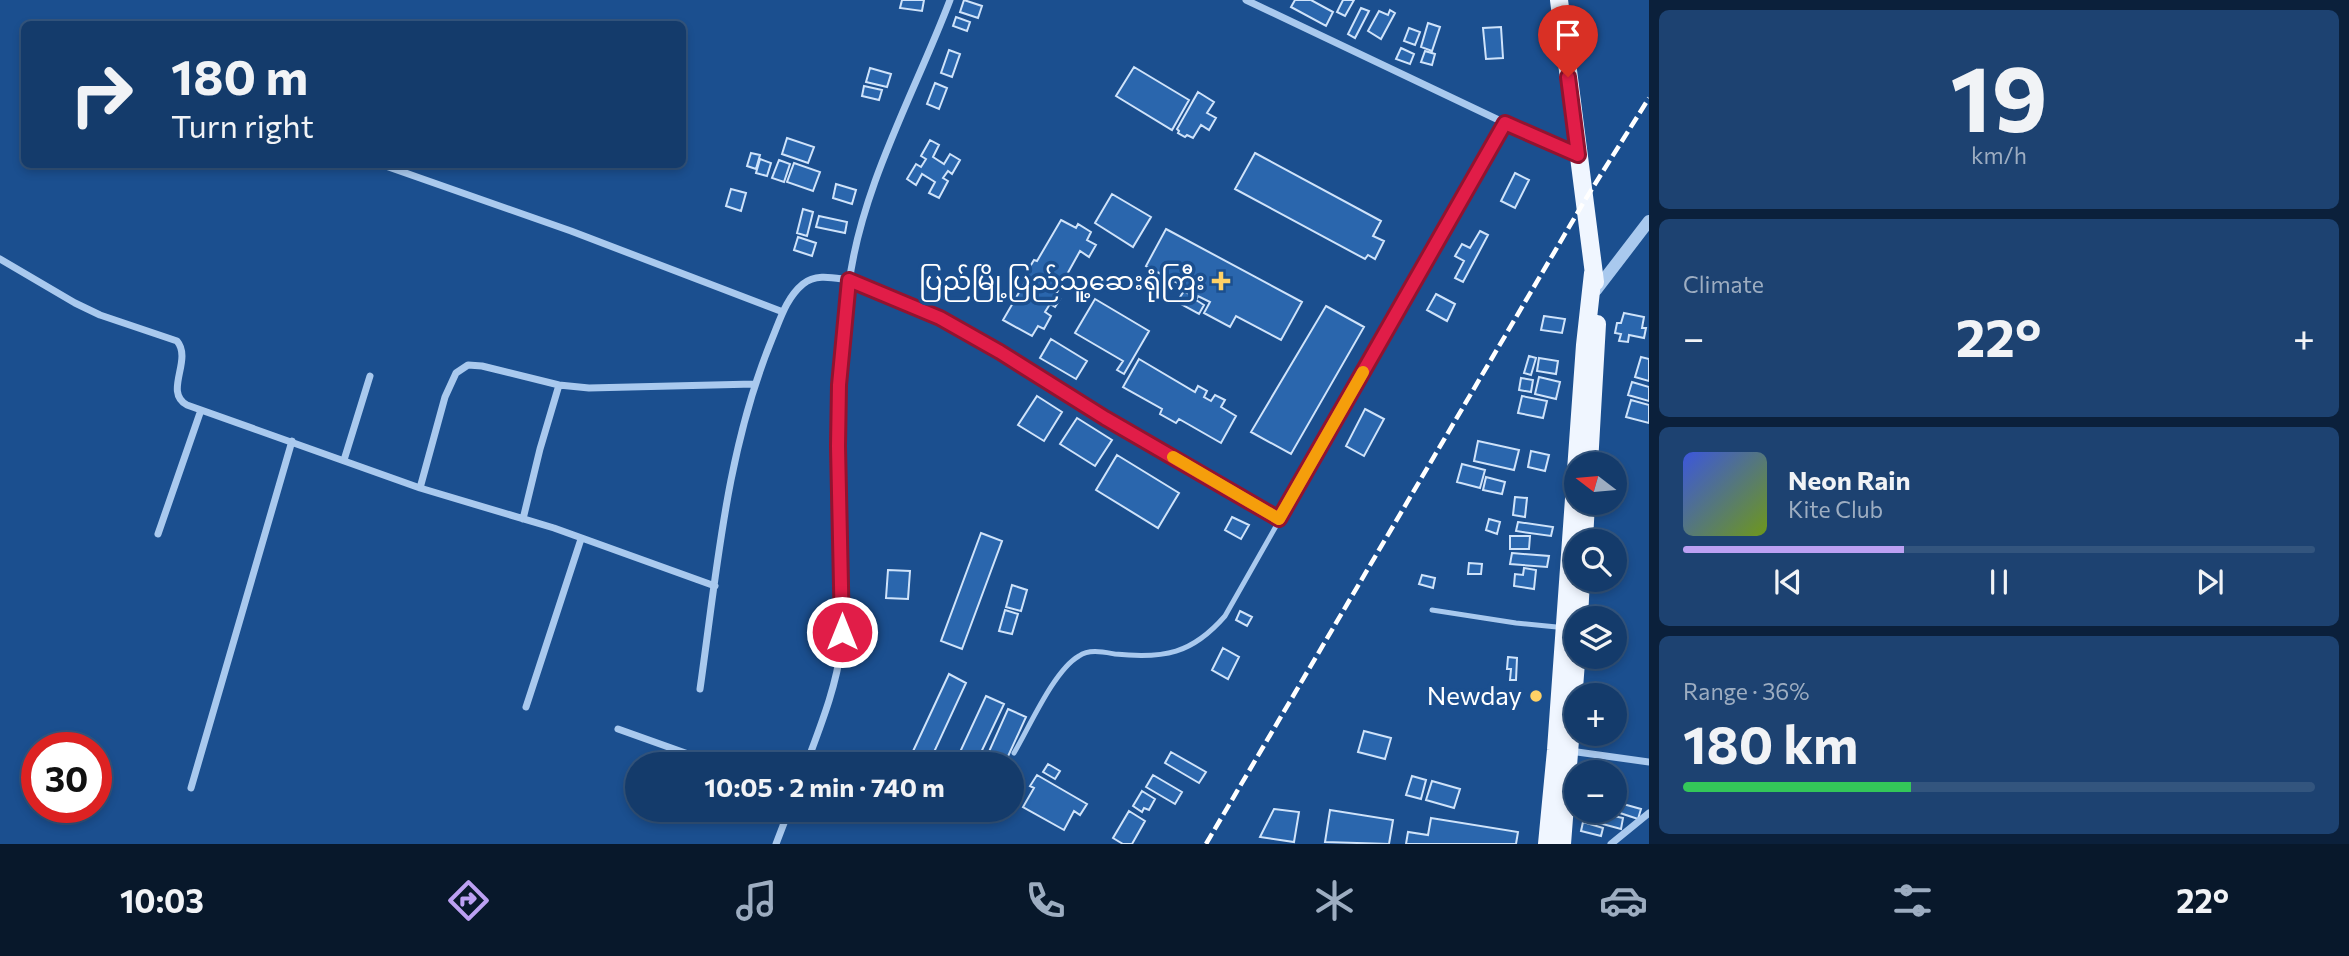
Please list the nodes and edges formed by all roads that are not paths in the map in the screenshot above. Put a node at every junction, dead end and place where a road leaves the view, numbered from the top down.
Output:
1 (950, 0) edge
2 (1246, 0) edge
3 (1559, 0) edge
4 (1505, 123) junction
5 (1578, 155) junction
6 (392, 168) edge
7 (1649, 221) edge
8 (0, 259) edge
9 (849, 280) junction
10 (1593, 285) junction
11 (783, 312) junction
12 (370, 376) dead end
13 (754, 384) junction
14 (559, 385) junction
15 (201, 410) junction
16 (292, 441) junction
17 (1585, 452) edge
18 (344, 460) junction
19 (420, 488) junction
20 (523, 519) junction
21 (1279, 519) junction
22 (158, 534) dead end
23 (581, 539) junction
24 (715, 586) junction
25 (1432, 610) dead end
26 (1564, 628) edge
27 (1568, 669) edge
28 (1574, 669) edge
29 (700, 690) dead end
30 (526, 707) dead end
31 (618, 729) dead end
32 (1563, 750) junction
33 (683, 752) edge
34 (811, 752) edge
35 (1015, 752) edge
36 (1649, 762) edge
37 (191, 788) dead end
38 (1649, 813) edge
39 (784, 822) edge
40 (776, 844) edge
41 (1547, 844) edge
42 (1562, 844) edge
43 (1611, 844) edge

1 - 9 street
2 - 4 street
3 - 5 main road
4 - 5 street
4 - 21 lane
5 - 10 main road
6 - 11 street
7 - 10 street
8 - 15 street
9 - 11 street
9 - 21 lane
9 - 34 street
10 - 17 main road
11 - 13 street
12 - 18 street
13 - 14 street
13 - 24 street
14 - 19 street
14 - 20 street
15 - 16 street
15 - 22 street
16 - 18 street
16 - 37 street
18 - 19 street
19 - 20 street
20 - 23 street
21 - 35 lane
23 - 24 street
23 - 30 street
24 - 29 street
25 - 26 lane
27 - 32 main road
28 - 32 main road
31 - 33 street
32 - 36 street
32 - 41 main road
32 - 42 main road
38 - 43 street
39 - 40 street

